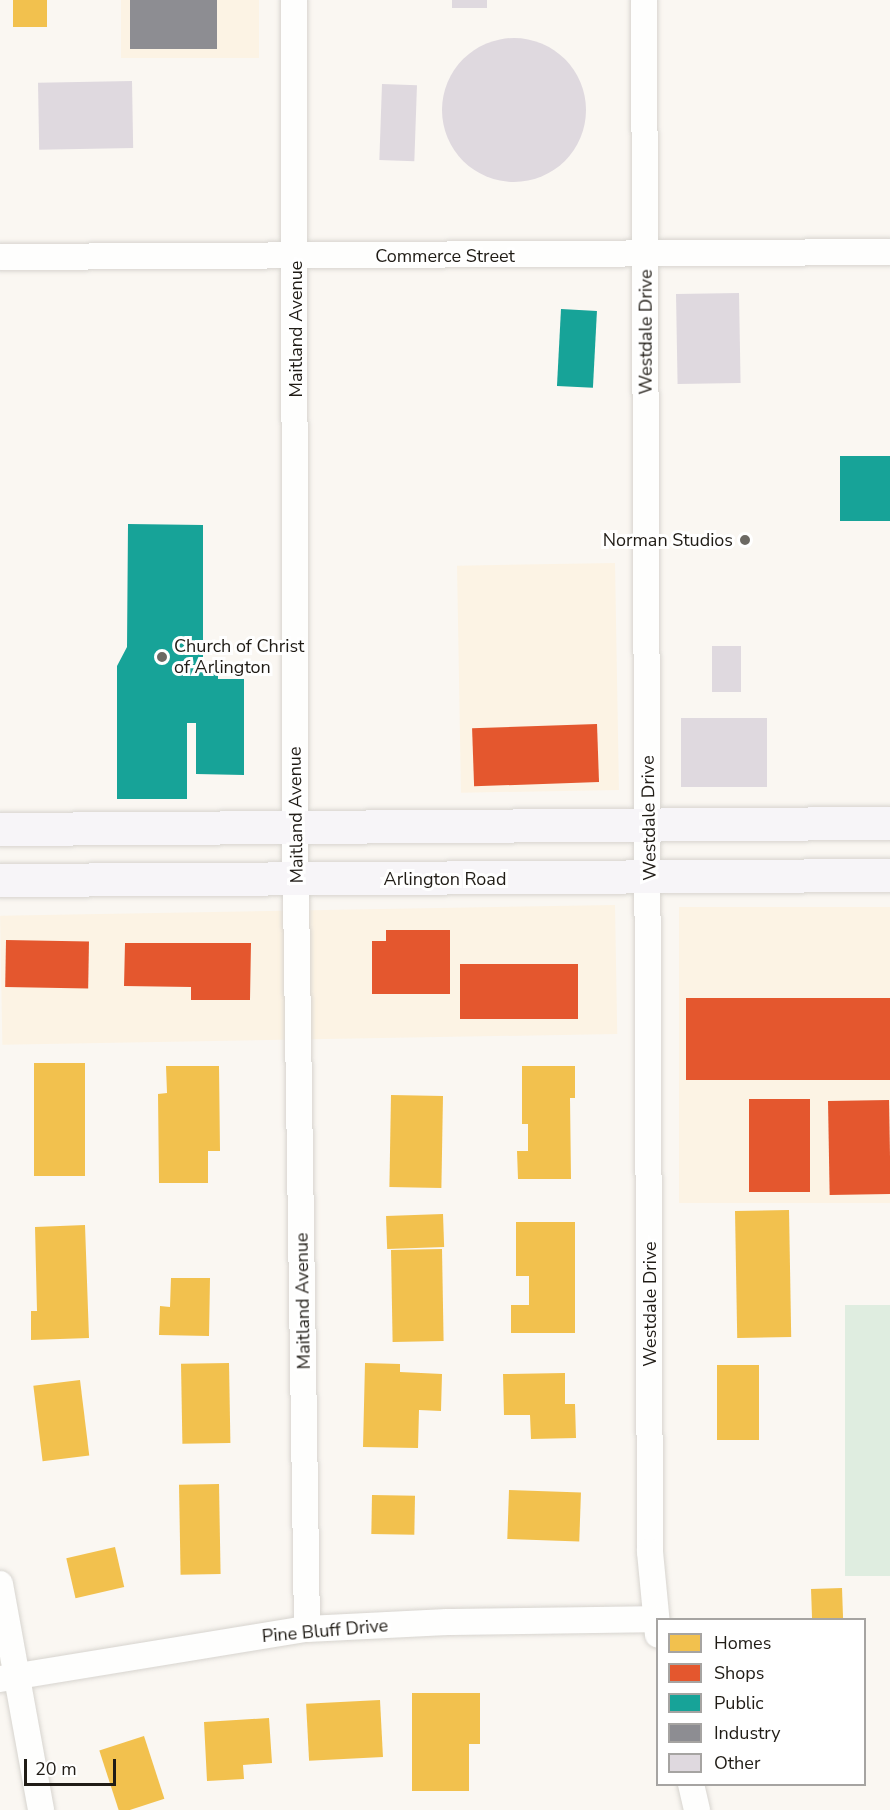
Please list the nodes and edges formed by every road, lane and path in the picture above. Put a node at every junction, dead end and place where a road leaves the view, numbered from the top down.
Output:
1 (294, 0) edge
2 (644, 0) edge
3 (890, 252) edge
4 (646, 254) junction
5 (0, 257) edge
6 (296, 257) junction
7 (890, 823) edge
8 (649, 825) junction
9 (295, 828) junction
10 (0, 829) edge
11 (890, 875) edge
12 (650, 879) junction
13 (0, 880) edge
14 (297, 880) junction
15 (0, 1584) edge
16 (656, 1627) edge
17 (307, 1629) junction
18 (9, 1677) edge
19 (691, 1786) edge
20 (40, 1810) edge
21 (697, 1810) edge

1 - 6 street, Maitland Avenue
2 - 4 street, Westdale Drive
3 - 4 street, Commerce Street
4 - 6 street, Commerce Street
4 - 8 street, Westdale Drive
5 - 6 street, Commerce Street
6 - 9 street, Maitland Avenue
7 - 8 main road
8 - 9 main road
8 - 12 street, Westdale Drive
9 - 10 main road
9 - 14 street, Maitland Avenue
11 - 12 main road, Arlington Road
12 - 14 main road, Arlington Road
12 - 16 street, Westdale Drive
13 - 14 main road, Arlington Road
14 - 17 street, Maitland Avenue
15 - 18 street
16 - 17 street, Pine Bluff Drive
17 - 18 street, Pine Bluff Drive
18 - 20 street
19 - 21 street

